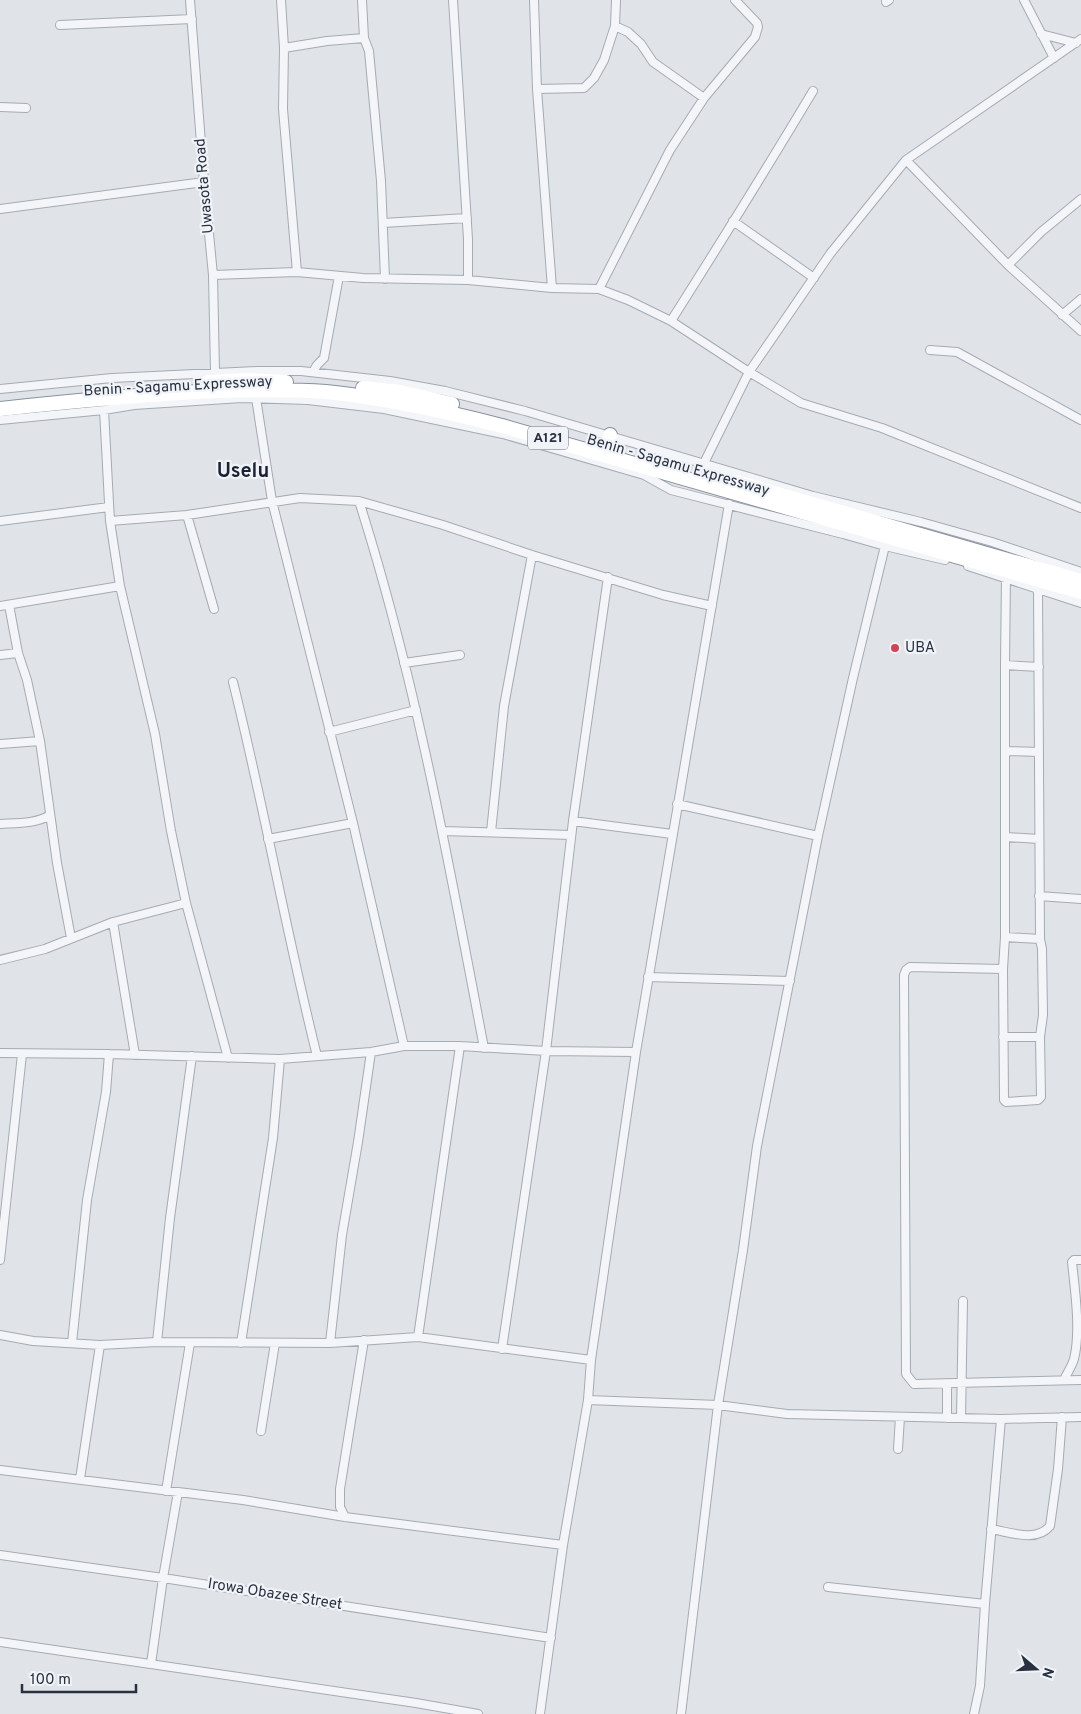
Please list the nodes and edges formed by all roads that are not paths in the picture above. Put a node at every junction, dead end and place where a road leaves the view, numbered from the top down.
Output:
1 (190, 0) edge
2 (281, 0) edge
3 (362, 0) edge
4 (453, 0) edge
5 (534, 0) edge
6 (616, 0) edge
7 (735, 0) edge
8 (1024, 0) edge
9 (192, 19) junction
10 (60, 25) dead end
11 (615, 26) junction
12 (1041, 34) junction
13 (364, 38) junction
14 (1079, 41) edge
15 (284, 48) junction
16 (1054, 58) junction
17 (537, 89) junction
18 (813, 91) dead end
19 (704, 98) junction
20 (0, 107) edge
21 (26, 108) dead end
22 (906, 160) junction
23 (204, 182) junction
24 (1081, 199) edge
25 (0, 208) edge
26 (467, 218) junction
27 (733, 221) junction
28 (383, 223) junction
29 (1008, 265) junction
30 (297, 272) junction
31 (213, 275) junction
32 (339, 276) junction
33 (814, 278) junction
34 (385, 279) junction
35 (468, 280) junction
36 (552, 288) junction
37 (599, 289) junction
38 (1081, 299) edge
39 (1062, 315) junction
40 (671, 321) junction
41 (1081, 331) edge
42 (930, 350) dead end
43 (215, 372) junction
44 (313, 372) junction
45 (749, 372) junction
46 (0, 389) edge
47 (256, 398) junction
48 (0, 399) edge
49 (0, 408) edge
50 (104, 410) junction
51 (0, 420) edge
52 (1081, 420) edge
53 (608, 440) junction
54 (704, 463) junction
55 (272, 502) junction
56 (359, 502) junction
57 (729, 504) junction
58 (109, 507) junction
59 (1081, 508) edge
60 (187, 515) junction
61 (0, 521) edge
62 (110, 521) junction
63 (885, 546) junction
64 (532, 556) junction
65 (1081, 572) edge
66 (1006, 575) junction
67 (608, 577) junction
68 (1081, 581) edge
69 (1038, 585) junction
70 (120, 586) junction
71 (1081, 592) edge
72 (1081, 602) edge
73 (9, 605) junction
74 (0, 606) edge
75 (712, 606) junction
76 (214, 609) dead end
77 (18, 652) junction
78 (0, 655) edge
79 (460, 655) dead end
80 (404, 663) junction
81 (1005, 666) junction
82 (1038, 667) junction
83 (233, 682) dead end
84 (416, 710) junction
85 (330, 732) junction
86 (40, 741) junction
87 (0, 744) edge
88 (1006, 751) junction
89 (1039, 752) junction
90 (677, 804) junction
91 (50, 815) junction
92 (573, 821) junction
93 (353, 823) junction
94 (0, 824) edge
95 (443, 831) junction
96 (492, 832) junction
97 (672, 834) junction
98 (572, 835) junction
99 (818, 836) junction
100 (1006, 837) junction
101 (1039, 838) junction
102 (268, 839) junction
103 (1039, 896) junction
104 (1081, 899) edge
105 (186, 903) junction
106 (113, 922) junction
107 (1005, 937) junction
108 (71, 938) junction
109 (1040, 939) junction
110 (0, 960) edge
111 (1003, 969) junction
112 (648, 977) junction
113 (790, 981) junction
114 (1003, 1037) junction
115 (1040, 1037) junction
116 (404, 1046) junction
117 (460, 1046) junction
118 (484, 1048) junction
119 (546, 1051) junction
120 (371, 1052) junction
121 (636, 1052) junction
122 (0, 1053) edge
123 (22, 1054) junction
124 (109, 1054) junction
125 (136, 1055) junction
126 (192, 1056) junction
127 (317, 1056) junction
128 (228, 1058) junction
129 (280, 1059) junction
130 (2, 1209) edge
131 (0, 1260) edge
132 (1081, 1260) edge
133 (963, 1301) dead end
134 (0, 1335) edge
135 (418, 1337) junction
136 (364, 1340) junction
137 (157, 1342) junction
138 (72, 1343) junction
139 (190, 1343) junction
140 (241, 1343) junction
141 (275, 1343) junction
142 (330, 1343) junction
143 (100, 1345) junction
144 (502, 1349) junction
145 (591, 1360) junction
146 (1064, 1380) junction
147 (1081, 1380) edge
148 (947, 1384) junction
149 (962, 1384) junction
150 (588, 1400) junction
151 (718, 1404) junction
152 (900, 1417) junction
153 (1062, 1417) junction
154 (1081, 1417) edge
155 (947, 1418) junction
156 (961, 1418) junction
157 (1001, 1419) junction
158 (261, 1431) dead end
159 (898, 1449) dead end
160 (0, 1470) edge
161 (80, 1479) junction
162 (166, 1492) junction
163 (178, 1492) junction
164 (341, 1513) junction
165 (992, 1528) junction
166 (563, 1544) junction
167 (0, 1555) edge
168 (162, 1578) junction
169 (828, 1587) dead end
170 (985, 1604) junction
171 (550, 1638) junction
172 (0, 1642) edge
173 (151, 1664) junction
174 (478, 1714) edge
175 (540, 1714) edge
176 (681, 1714) edge
177 (974, 1714) edge

1 - 9 street, Uwasota Road
2 - 15 street
3 - 13 street
4 - 26 street
5 - 17 street
6 - 11 street
7 - 19 street
8 - 12 street
9 - 10 street
9 - 23 street, Uwasota Road
11 - 17 street
11 - 19 street
12 - 14 street
12 - 16 street
13 - 15 street
13 - 28 street
14 - 16 street
15 - 30 street
16 - 22 street
17 - 36 street
18 - 27 street
19 - 37 street
20 - 21 street
22 - 29 street
22 - 33 street
23 - 25 street
23 - 31 street, Uwasota Road
24 - 29 street
26 - 28 street
26 - 35 street
27 - 33 street
27 - 40 street
28 - 34 street
29 - 39 street
30 - 31 street
30 - 32 street
31 - 43 street, Uwasota Road
32 - 34 street
32 - 44 street
33 - 45 street
34 - 35 street
35 - 36 street
36 - 37 street
37 - 40 street
38 - 39 street
39 - 41 street
40 - 45 street
42 - 52 street
43 - 44 street
43 - 46 street
44 - 53 street
45 - 54 street
45 - 59 street
47 - 50 street
47 - 55 street
47 - 57 street
48 - 53 highway, Benin - Sagamu Expressway / A121
49 - 66 highway, A121
50 - 51 street
50 - 58 street
53 - 54 street
53 - 68 highway, Benin - Sagamu Expressway / A121
54 - 65 street
55 - 56 street
55 - 60 street
55 - 85 street
56 - 64 street
56 - 80 street
57 - 63 street
57 - 75 street
58 - 61 street
58 - 62 street
60 - 62 street
60 - 76 street
62 - 70 street
63 - 66 street
63 - 99 street
64 - 67 street
64 - 96 street
66 - 69 highway, A121
66 - 81 street
67 - 75 street
67 - 92 street
69 - 71 highway, A121
69 - 72 street
69 - 82 street
70 - 73 street
70 - 105 street
73 - 74 street
73 - 77 street
75 - 90 street
77 - 78 street
77 - 86 street
79 - 80 street
80 - 84 street
81 - 82 street
81 - 88 street
82 - 89 street
83 - 102 street
84 - 85 street
84 - 95 street
85 - 93 street
86 - 87 street
86 - 91 street
88 - 89 street
88 - 100 street
89 - 101 street
90 - 97 street
90 - 99 street
91 - 94 street
91 - 108 street
92 - 97 street
92 - 98 street
93 - 102 street
93 - 116 street
95 - 96 street
95 - 118 street
96 - 98 street
97 - 112 street
98 - 119 street
99 - 113 street
100 - 101 street
100 - 107 street
101 - 103 street
102 - 127 street
103 - 104 street
103 - 109 street
105 - 106 street
105 - 128 street
106 - 108 street
106 - 125 street
107 - 109 street
107 - 111 street
108 - 110 street
109 - 115 street
111 - 114 street
111 - 148 street
112 - 113 street
112 - 121 street
113 - 151 street
114 - 115 street
114 - 115 street
116 - 117 street
116 - 120 street
117 - 118 street
117 - 135 street
118 - 119 street
119 - 121 street
119 - 144 street
120 - 127 street
120 - 142 street
121 - 145 street
122 - 123 street
123 - 124 street
123 - 130 street
124 - 125 street
124 - 138 street
125 - 126 street
126 - 128 street
126 - 137 street
127 - 129 street
128 - 129 street
129 - 140 street
130 - 131 street
132 - 146 street
133 - 149 street
134 - 138 street
135 - 136 street
135 - 144 street
136 - 142 street
136 - 164 street
137 - 139 street
137 - 143 street
138 - 143 street
139 - 140 street
139 - 162 street
140 - 141 street
141 - 142 street
141 - 158 street
143 - 161 street
144 - 145 street
145 - 150 street
146 - 147 street
146 - 149 street
148 - 149 street
148 - 155 street
149 - 156 street
150 - 151 street
150 - 166 street
151 - 152 street
151 - 176 street
152 - 155 street
152 - 159 street
153 - 154 street
153 - 157 street
153 - 165 street
155 - 156 street
156 - 157 street
157 - 165 street
160 - 161 street
161 - 162 street
162 - 163 street
163 - 164 street
163 - 168 street
164 - 166 street
165 - 170 street
166 - 171 street
167 - 168 street, Irowa Obazee Street
168 - 171 street, Irowa Obazee Street
168 - 173 street
169 - 170 street
170 - 177 street
171 - 175 street
172 - 173 street
173 - 174 street

